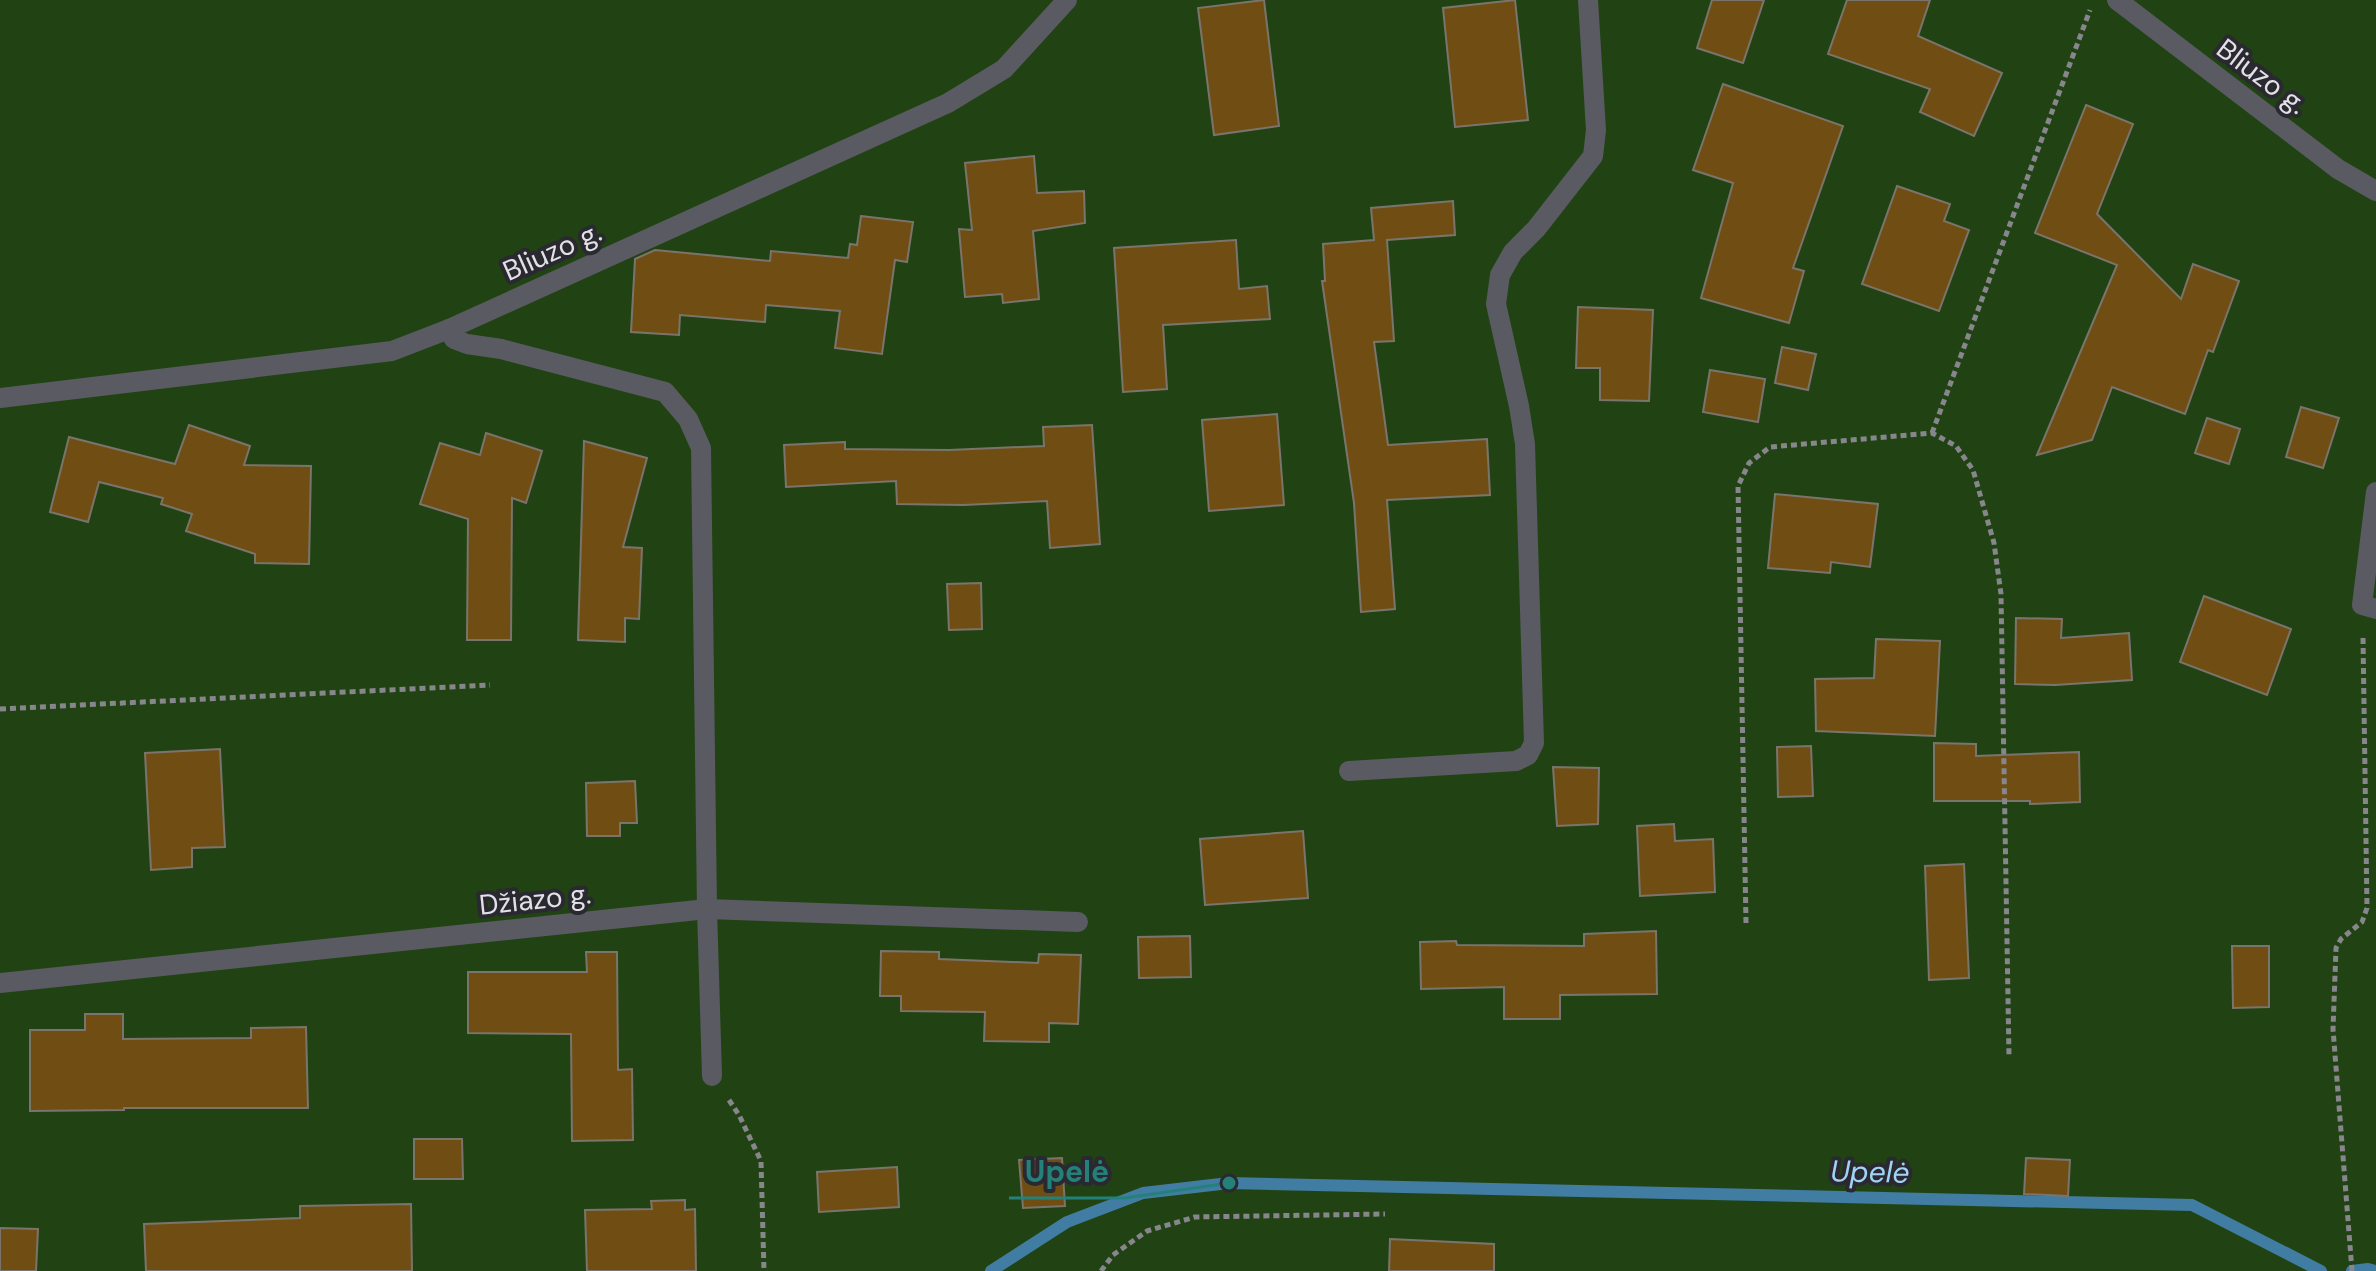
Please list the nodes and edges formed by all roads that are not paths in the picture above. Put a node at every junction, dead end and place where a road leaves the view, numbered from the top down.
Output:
1 (1067, 0) edge
2 (1588, 0) edge
3 (2117, 0) edge
4 (2376, 191) edge
5 (449, 329) junction
6 (0, 398) edge
7 (2376, 492) edge
8 (2369, 607) edge
9 (1349, 771) dead end
10 (707, 909) junction
11 (1078, 922) dead end
12 (0, 983) edge
13 (712, 1076) road end

1 - 5 street, Bliuzo g.
2 - 9 street
3 - 4 street, Bliuzo g.
5 - 6 street, Bliuzo g.
5 - 10 street
7 - 8 street
10 - 11 street, Džiazo g.
10 - 12 street, Džiazo g.
10 - 13 street

